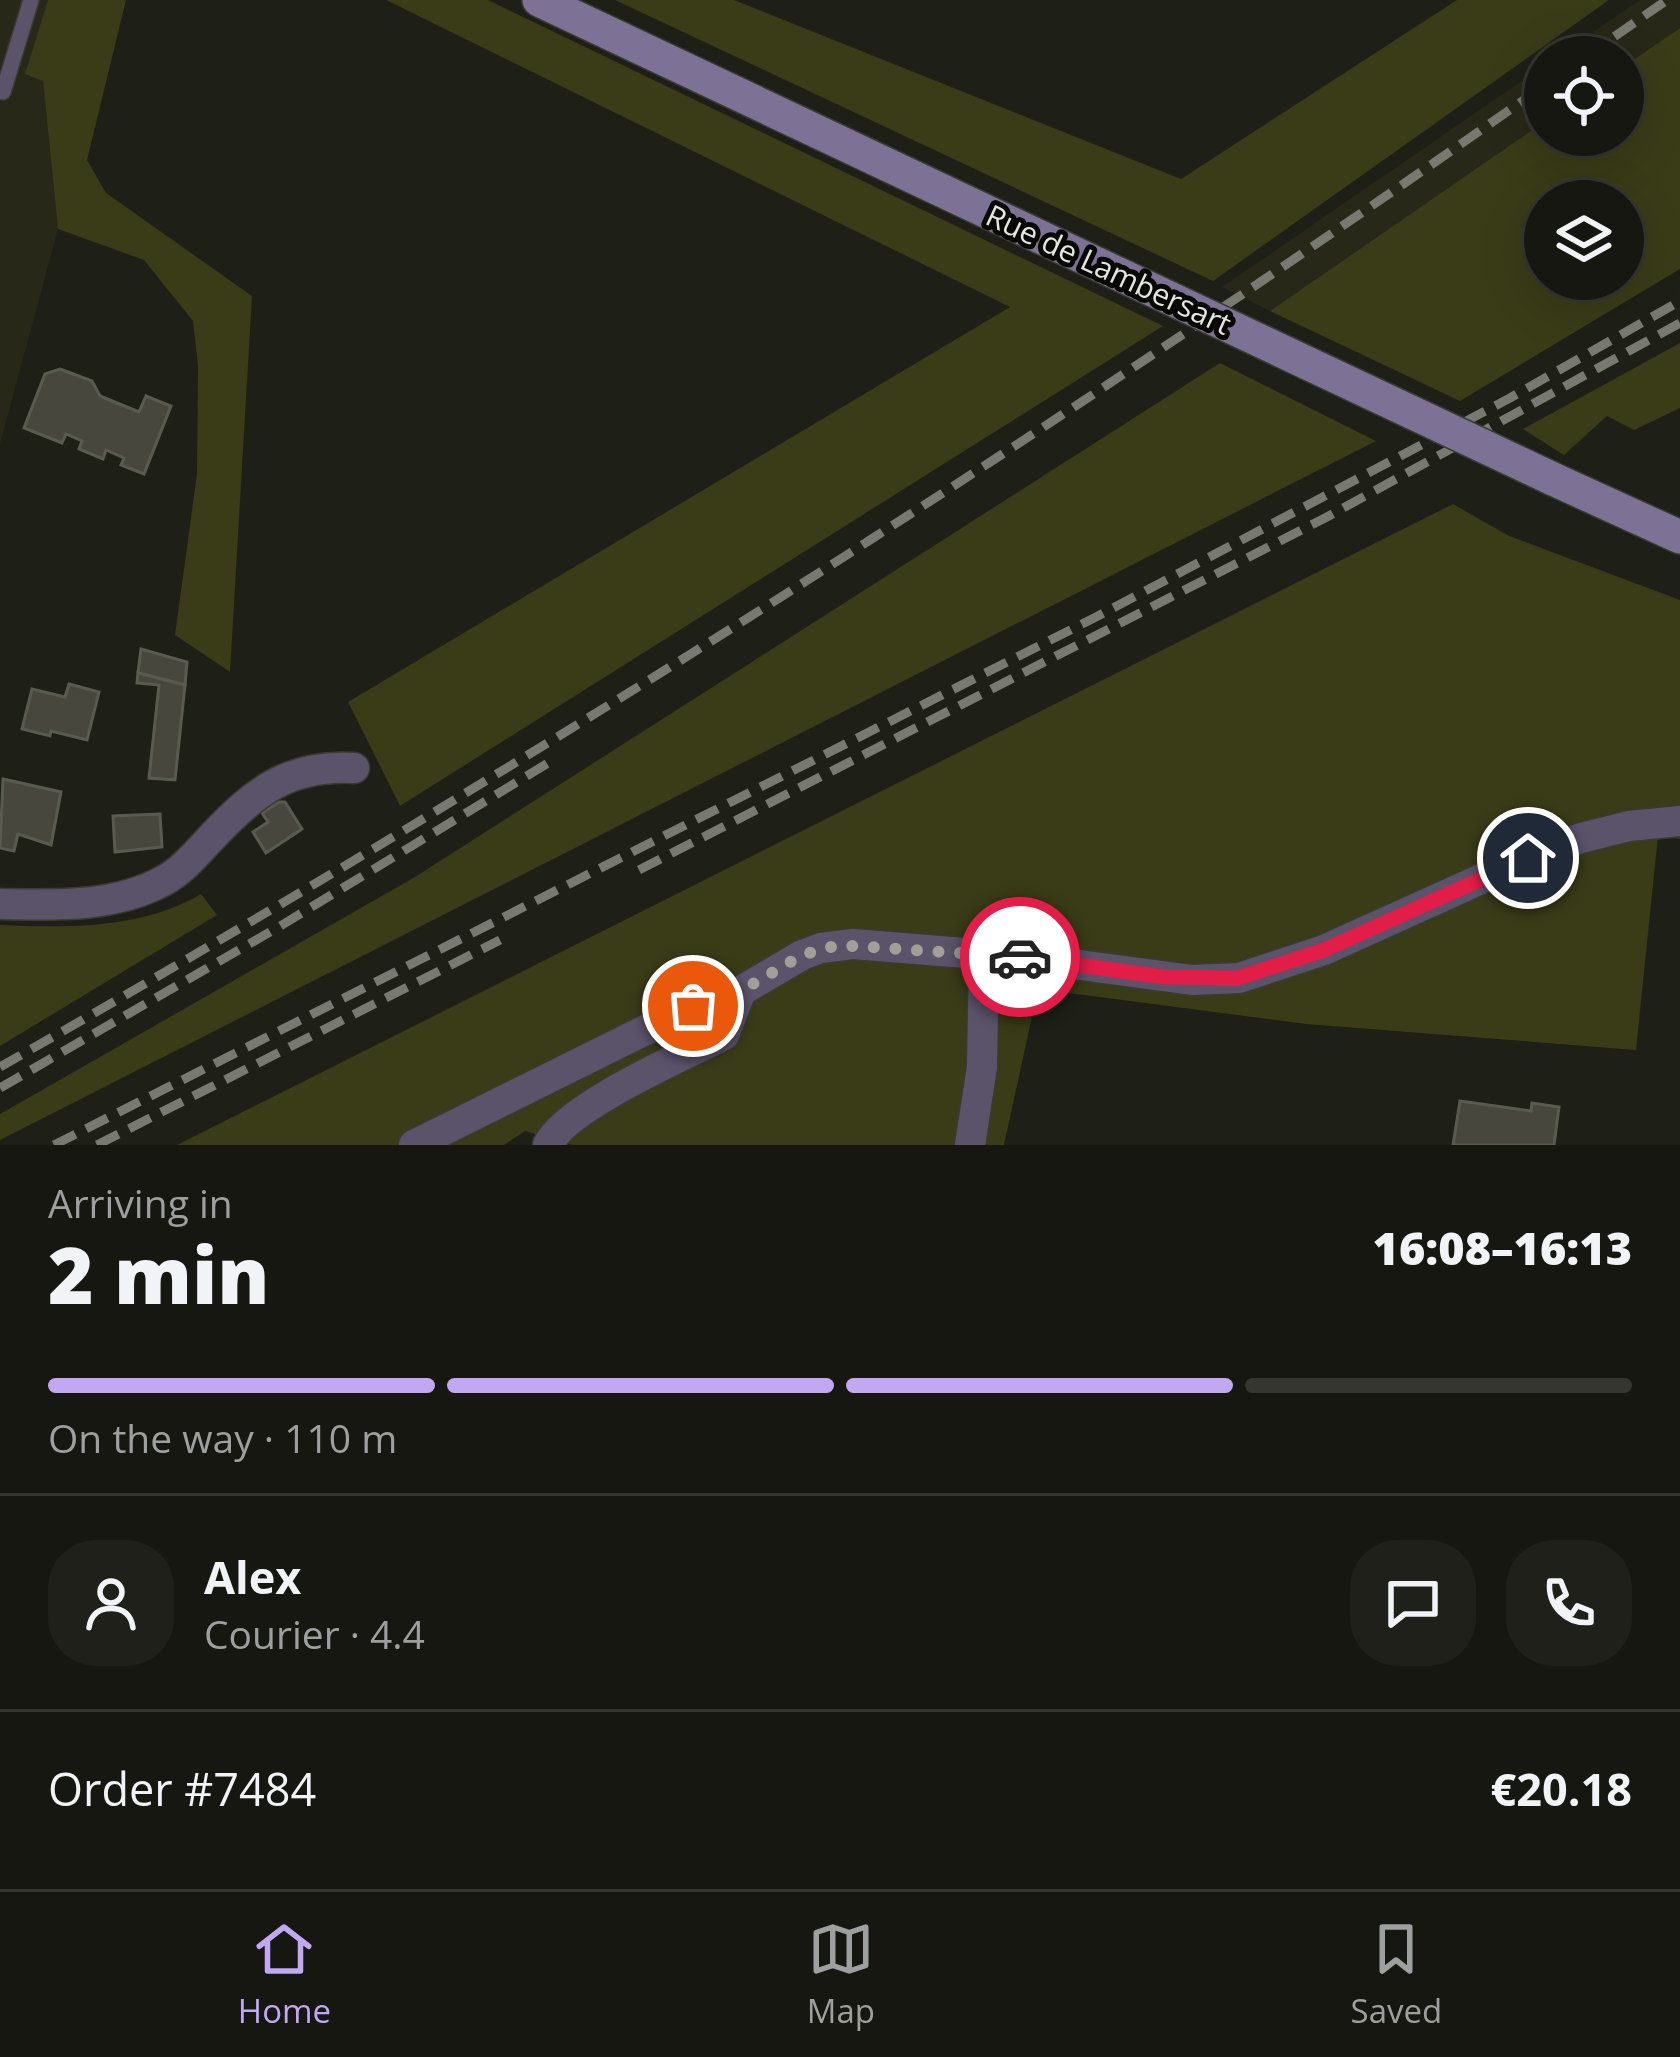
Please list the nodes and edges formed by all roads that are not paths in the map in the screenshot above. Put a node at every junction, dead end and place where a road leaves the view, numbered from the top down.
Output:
1 (31, 0) edge
2 (539, 0) edge
3 (0, 91) edge
4 (1680, 537) edge
5 (354, 768) dead end
6 (1680, 821) edge
7 (0, 904) edge
8 (984, 954) junction
9 (741, 991) junction
10 (414, 1145) edge
11 (548, 1145) edge
12 (970, 1145) edge

1 - 3 lane
2 - 4 main road, Rue de Lambersart, bridge
5 - 7 street
6 - 8 street
8 - 9 street
8 - 12 street
9 - 10 street
9 - 11 street

